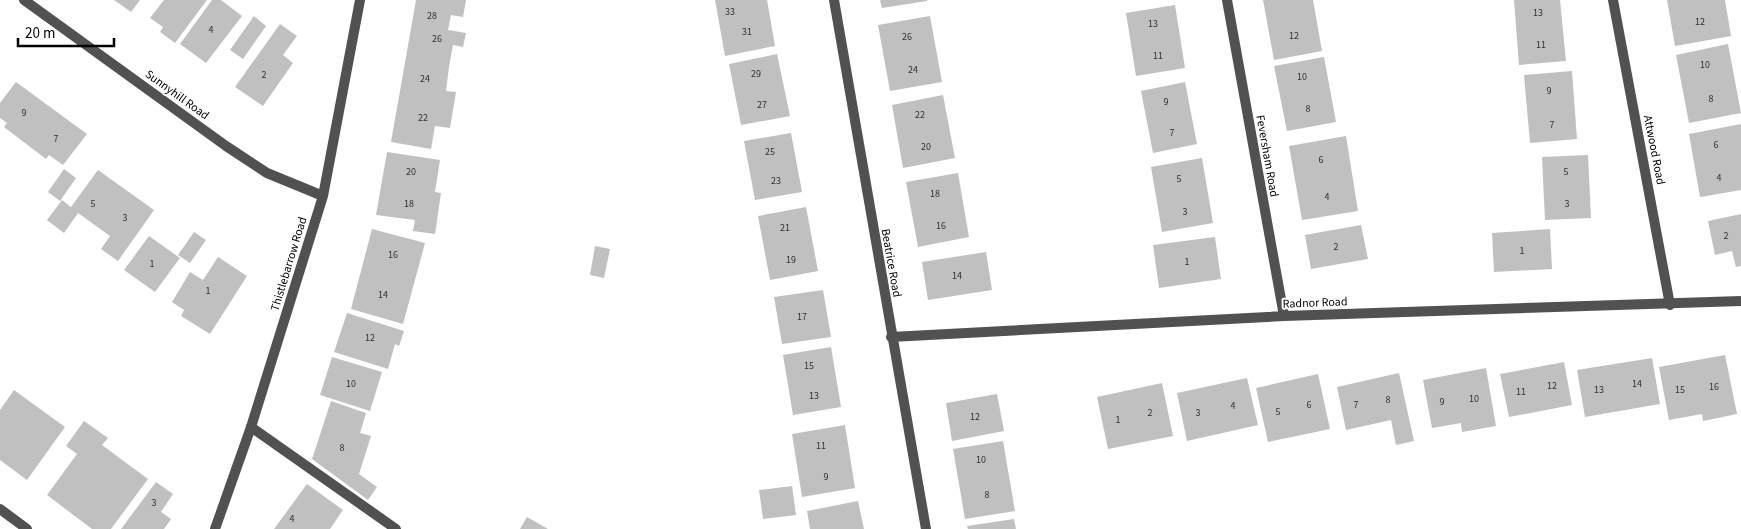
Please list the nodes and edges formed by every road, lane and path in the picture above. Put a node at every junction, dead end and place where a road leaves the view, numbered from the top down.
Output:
1 (24, 0) edge
2 (360, 0) edge
3 (834, 0) edge
4 (1228, 0) edge
5 (1613, 0) edge
6 (323, 196) junction
7 (1741, 301) edge
8 (1670, 305) junction
9 (1284, 316) junction
10 (891, 337) junction
11 (251, 427) junction
12 (0, 509) edge
13 (27, 529) edge
14 (216, 529) edge
15 (396, 529) edge
16 (926, 529) edge

1 - 6 street, Sunnyhill Road
2 - 6 street, Thistlebarrow Road
3 - 10 street, Beatrice Road
4 - 9 street, Feversham Road
5 - 8 street, Attwood Road
6 - 11 street, Thistlebarrow Road
7 - 8 street, Radnor Road
8 - 9 street, Radnor Road
9 - 10 street, Radnor Road
10 - 16 street, Beatrice Road
11 - 14 street, Thistlebarrow Road
11 - 15 street
12 - 13 street

